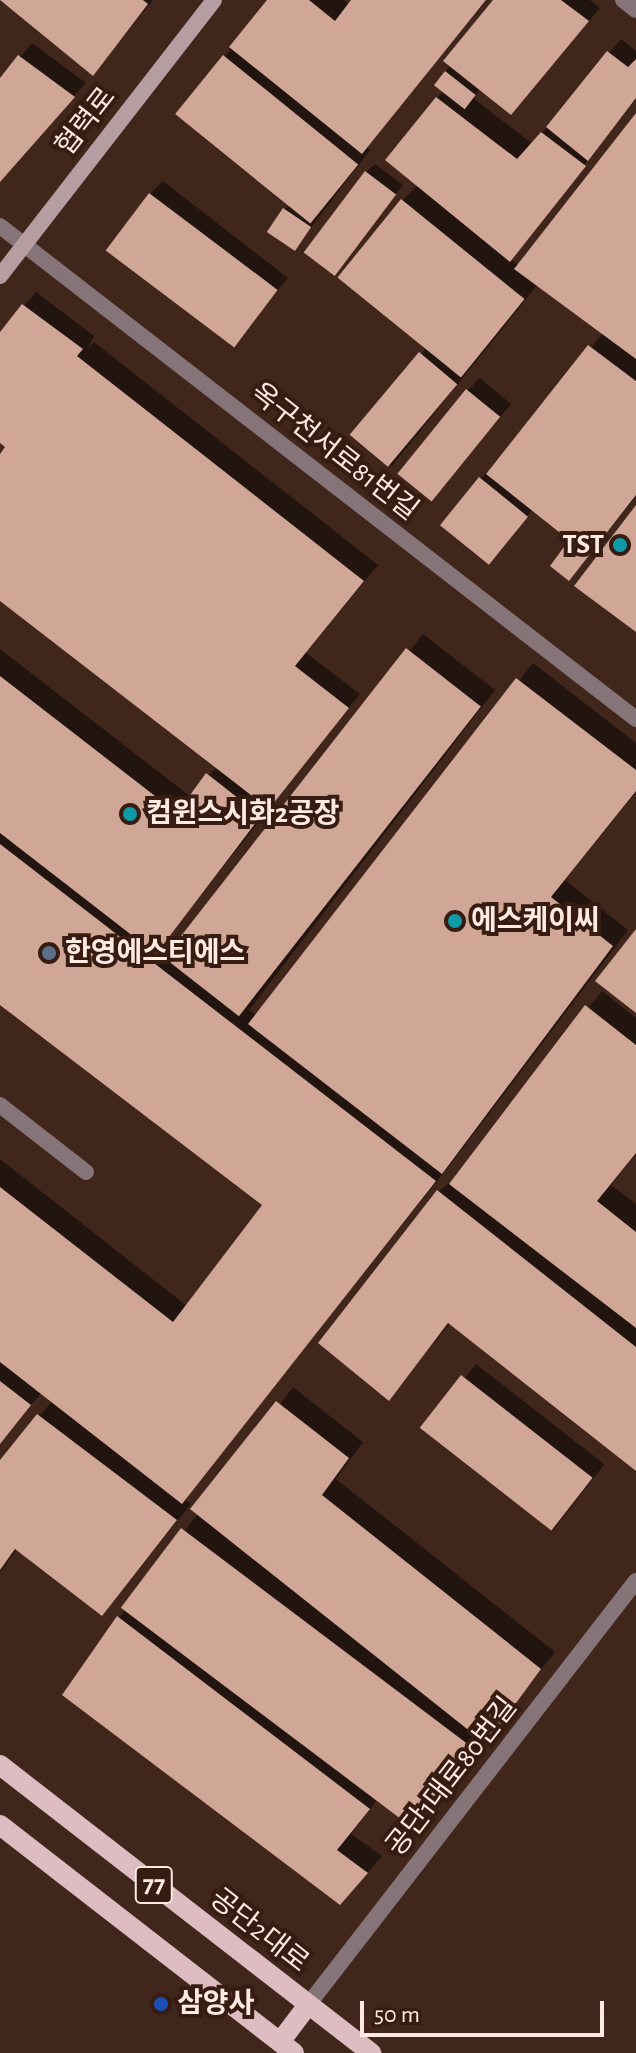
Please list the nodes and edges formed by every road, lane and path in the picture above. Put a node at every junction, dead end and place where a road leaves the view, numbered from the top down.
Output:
1 (214, 0) edge
2 (623, 0) edge
3 (636, 10) edge
4 (0, 226) edge
5 (25, 245) junction
6 (0, 276) edge
7 (636, 719) edge
8 (0, 1105) edge
9 (86, 1172) dead end
10 (636, 1581) edge
11 (0, 1765) edge
12 (0, 1825) edge
13 (308, 2005) junction
14 (282, 2049) edge
15 (371, 2053) edge

1 - 5 street, 협력로
2 - 3 street
4 - 5 street, 옥구천서로81번길
5 - 6 street, 협력로
5 - 7 street, 옥구천서로81번길
8 - 9 street
10 - 13 street, 공단1대로80번길
11 - 13 main road, 공단2대로 / 77
12 - 14 main road, 77
13 - 14 main road
13 - 15 main road, 공단2대로 / 77

